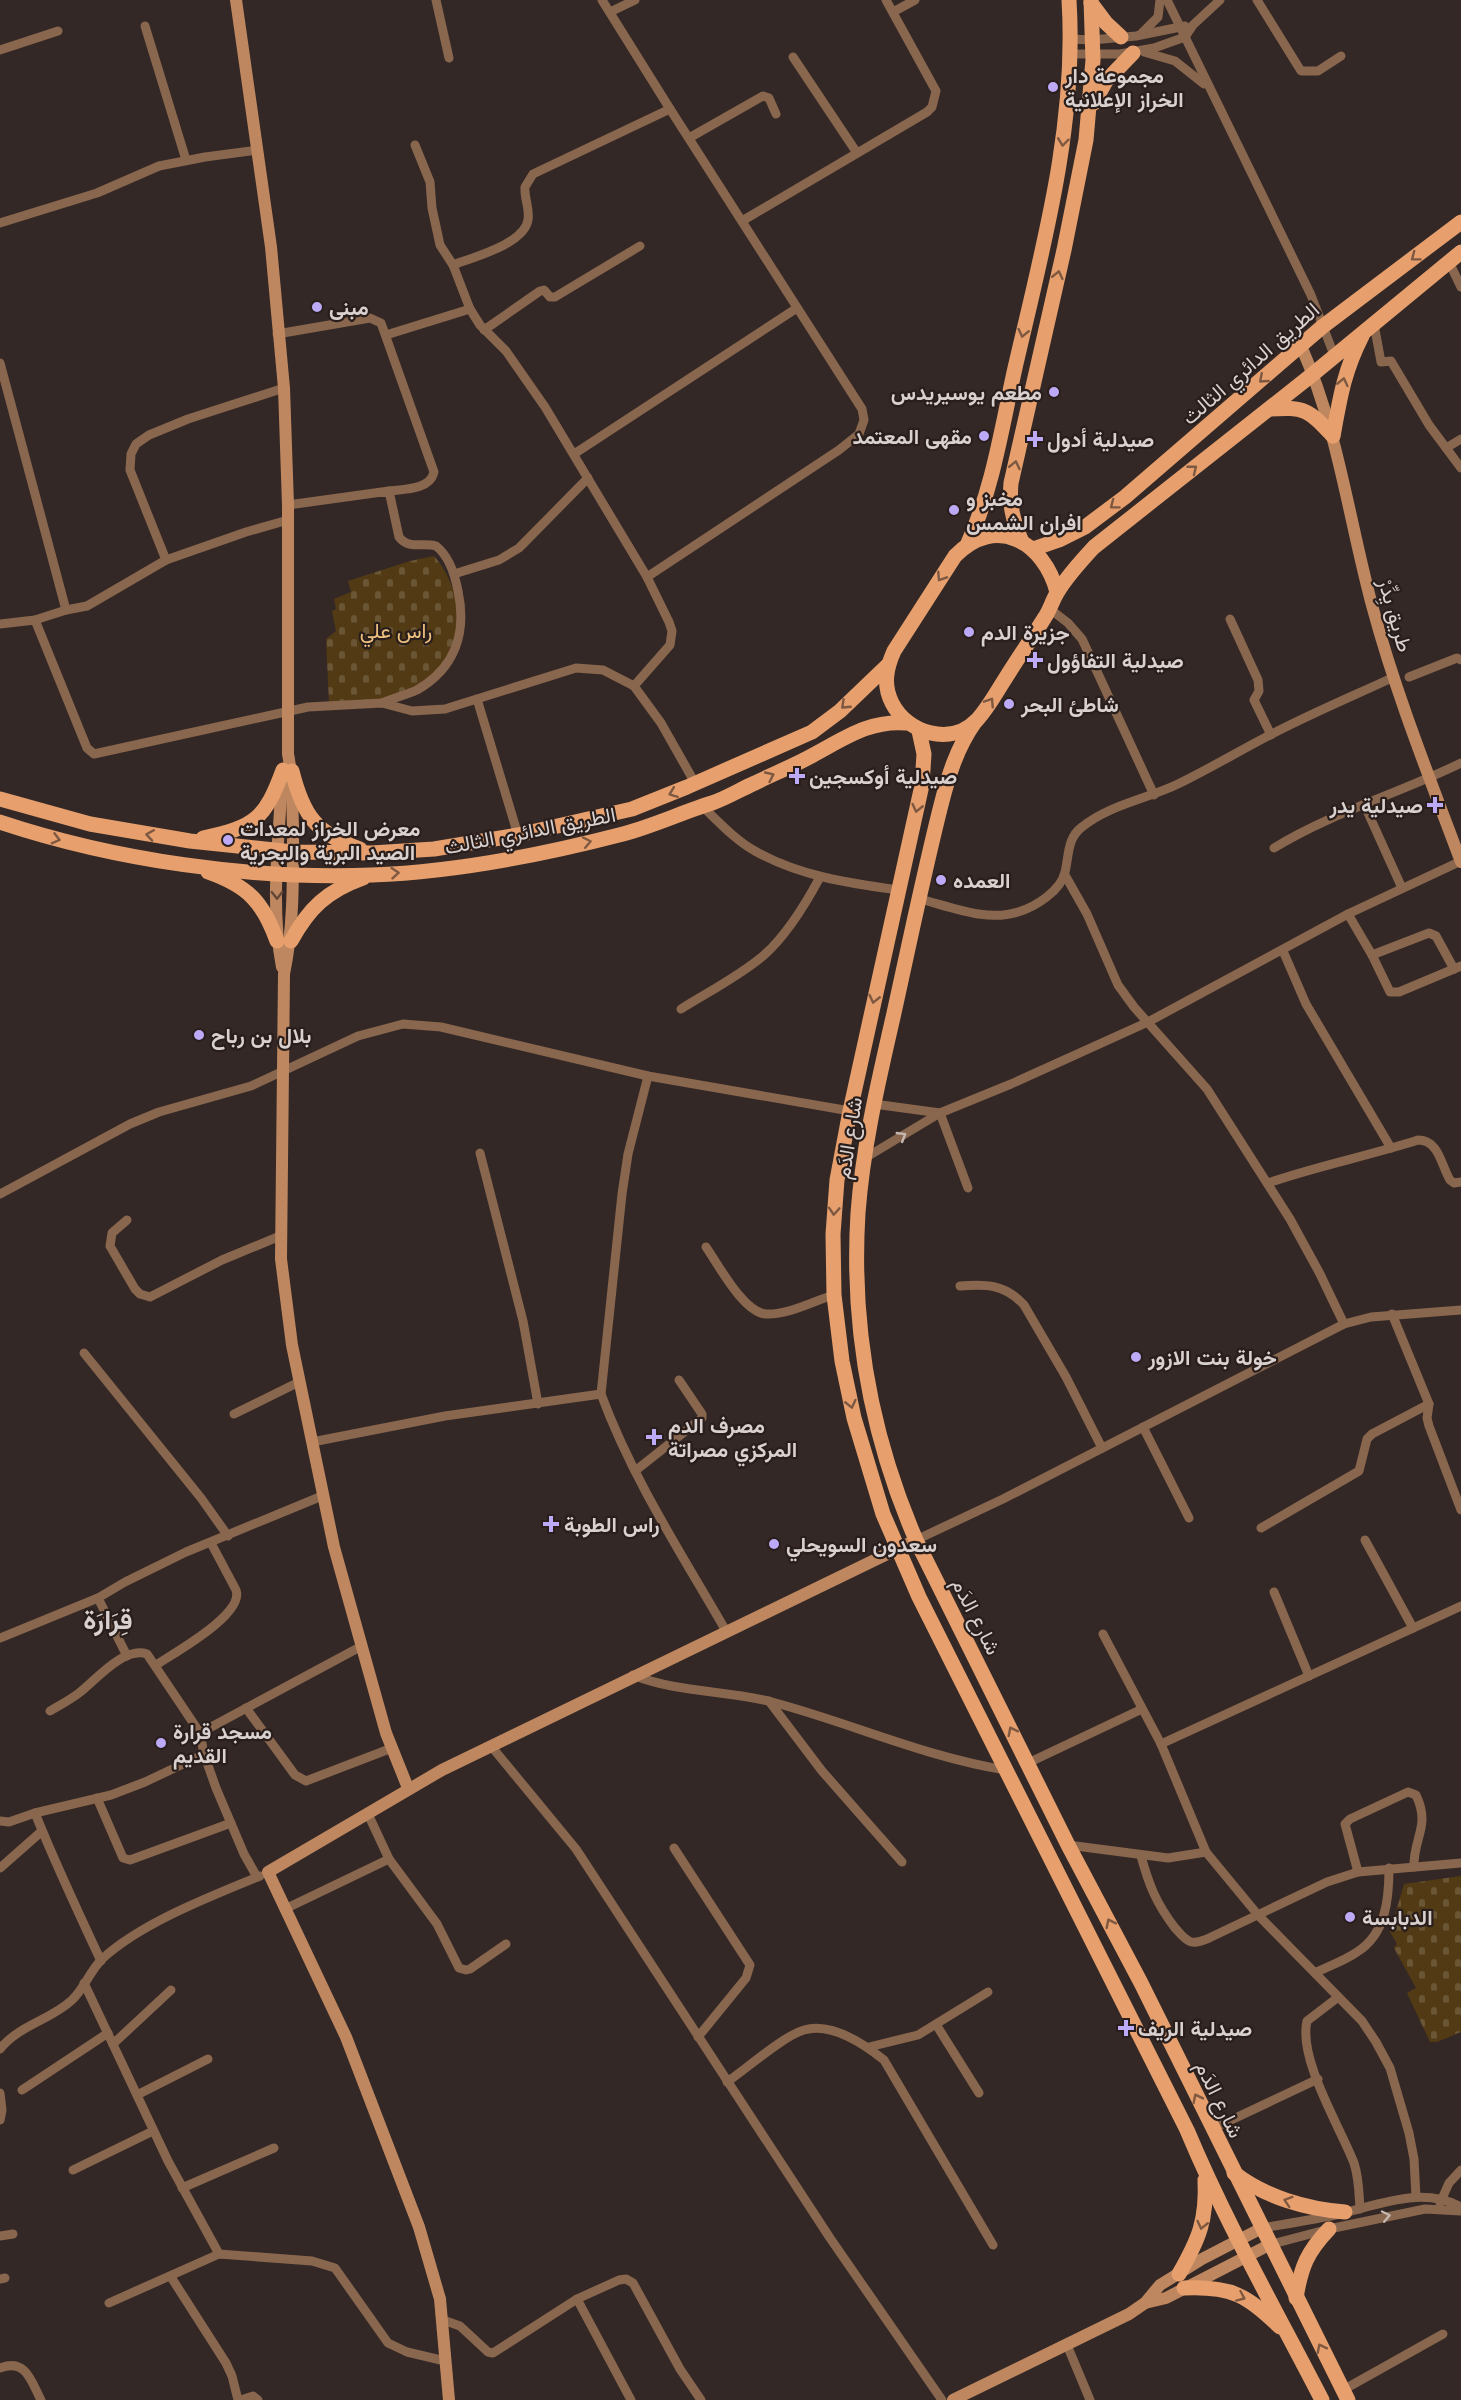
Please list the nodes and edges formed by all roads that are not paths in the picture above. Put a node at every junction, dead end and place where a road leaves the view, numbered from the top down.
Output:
1 (236, 0) edge
2 (436, 0) edge
3 (602, 0) edge
4 (635, 0) edge
5 (886, 0) edge
6 (915, 0) edge
7 (1069, 0) edge
8 (1160, 0) edge
9 (1167, 0) edge
10 (1220, 0) edge
11 (1257, 0) edge
12 (1091, 1) edge
13 (610, 12) junction
14 (893, 12) junction
15 (1193, 25) junction
16 (145, 26) dead end
17 (1179, 26) junction
18 (58, 31) dead end
19 (1141, 34) junction
20 (1121, 37) junction
21 (1185, 37) junction
22 (1071, 47) junction
23 (1093, 48) junction
24 (0, 50) edge
25 (1138, 53) junction
26 (1341, 56) dead end
27 (793, 57) dead end
28 (449, 58) dead end
29 (1213, 96) junction
30 (670, 109) junction
31 (776, 114) dead end
32 (1089, 114) junction
33 (689, 138) junction
34 (415, 145) dead end
35 (258, 150) junction
36 (857, 153) junction
37 (186, 160) junction
38 (742, 221) junction
39 (1461, 222) edge
40 (0, 223) edge
41 (639, 246) dead end
42 (1455, 257) edge
43 (453, 265) junction
44 (1461, 287) edge
45 (470, 309) junction
46 (797, 309) junction
47 (1322, 327) junction
48 (1369, 328) junction
49 (484, 330) junction
50 (278, 334) junction
51 (386, 335) junction
52 (1301, 346) junction
53 (1335, 355) junction
54 (0, 363) edge
55 (1313, 374) junction
56 (284, 388) junction
57 (1269, 409) junction
58 (1333, 436) junction
59 (1461, 439) edge
60 (1446, 448) junction
61 (574, 454) junction
62 (1461, 468) edge
63 (588, 478) junction
64 (389, 491) junction
65 (288, 506) junction
66 (288, 520) junction
67 (968, 543) junction
68 (1028, 545) junction
69 (166, 560) junction
70 (454, 574) junction
71 (647, 577) junction
72 (1057, 592) junction
73 (1050, 609) junction
74 (66, 610) junction
75 (35, 620) junction
76 (1230, 620) dead end
77 (0, 624) edge
78 (1461, 660) edge
79 (888, 665) junction
80 (1394, 677) junction
81 (1409, 677) dead end
82 (634, 686) junction
83 (477, 699) junction
84 (382, 703) junction
85 (289, 711) junction
86 (975, 722) junction
87 (913, 727) junction
88 (1271, 735) junction
89 (1461, 763) edge
90 (287, 771) junction
91 (1431, 778) junction
92 (695, 783) junction
93 (1154, 795) junction
94 (0, 798) edge
95 (1364, 804) junction
96 (702, 806) junction
97 (0, 822) edge
98 (518, 835) junction
99 (190, 841) junction
100 (1274, 848) dead end
101 (434, 849) junction
102 (285, 851) junction
103 (372, 853) junction
104 (1461, 861) edge
105 (185, 864) junction
106 (437, 870) junction
107 (277, 874) junction
108 (293, 875) junction
109 (372, 875) junction
110 (1065, 875) junction
111 (820, 877) junction
112 (1402, 888) junction
113 (898, 890) junction
114 (920, 899) junction
115 (1348, 914) junction
116 (284, 941) junction
117 (1283, 951) junction
118 (1372, 955) junction
119 (1457, 967) edge
120 (681, 1009) dead end
121 (1148, 1022) junction
122 (283, 1070) junction
123 (648, 1076) junction
124 (874, 1104) junction
125 (850, 1111) junction
126 (940, 1113) junction
127 (1391, 1148) junction
128 (480, 1153) dead end
129 (865, 1158) junction
130 (1461, 1182) edge
131 (1268, 1183) junction
132 (968, 1188) dead end
133 (0, 1194) edge
134 (127, 1220) dead end
135 (280, 1236) junction
136 (706, 1247) dead end
137 (960, 1286) dead end
138 (834, 1294) junction
139 (1461, 1310) edge
140 (1392, 1314) junction
141 (1344, 1324) junction
142 (84, 1353) dead end
143 (679, 1380) dead end
144 (299, 1382) junction
145 (601, 1394) junction
146 (538, 1404) junction
147 (1429, 1404) junction
148 (234, 1414) dead end
149 (1143, 1427) junction
150 (312, 1442) junction
151 (1102, 1448) junction
152 (634, 1471) junction
153 (322, 1496) junction
154 (1461, 1510) edge
155 (1189, 1518) dead end
156 (1261, 1528) dead end
157 (228, 1536) junction
158 (916, 1540) junction
159 (1365, 1540) dead end
160 (212, 1543) junction
161 (898, 1550) junction
162 (1274, 1592) dead end
163 (98, 1598) junction
164 (1461, 1606) edge
165 (1413, 1628) junction
166 (726, 1630) junction
167 (1103, 1634) dead end
168 (0, 1638) edge
169 (360, 1647) junction
170 (127, 1656) junction
171 (156, 1665) junction
172 (633, 1676) junction
173 (1310, 1676) junction
174 (769, 1701) junction
175 (246, 1708) junction
176 (1142, 1709) junction
177 (50, 1711) dead end
178 (200, 1733) junction
179 (1161, 1744) junction
180 (491, 1746) junction
181 (392, 1748) junction
182 (204, 1754) junction
183 (1028, 1763) junction
184 (1006, 1770) junction
185 (408, 1788) junction
186 (97, 1798) junction
187 (35, 1813) junction
188 (368, 1814) junction
189 (0, 1821) edge
190 (231, 1823) junction
191 (42, 1831) junction
192 (1068, 1845) junction
193 (674, 1848) dead end
194 (1206, 1852) junction
195 (1141, 1856) junction
196 (389, 1859) junction
197 (902, 1862) dead end
198 (1461, 1863) edge
199 (1414, 1867) junction
200 (0, 1868) edge
201 (1389, 1868) junction
202 (1358, 1872) junction
203 (263, 1875) junction
204 (285, 1909) junction
205 (1258, 1915) junction
206 (506, 1944) dead end
207 (100, 1961) junction
208 (1315, 1973) junction
209 (84, 1983) junction
210 (171, 1990) dead end
211 (988, 1992) dead end
212 (1337, 1998) junction
213 (937, 2026) junction
214 (108, 2033) junction
215 (698, 2037) junction
216 (113, 2044) junction
217 (869, 2047) junction
218 (0, 2049) edge
219 (208, 2059) dead end
220 (1318, 2079) junction
221 (727, 2082) junction
222 (22, 2090) dead end
223 (0, 2093) edge
224 (979, 2093) dead end
225 (137, 2095) junction
226 (0, 2120) edge
227 (1212, 2129) junction
228 (153, 2130) junction
229 (274, 2148) dead end
230 (73, 2169) dead end
231 (1204, 2170) junction
232 (1461, 2170) edge
233 (1233, 2173) junction
234 (182, 2187) junction
235 (1416, 2197) junction
236 (1440, 2203) junction
237 (1461, 2209) edge
238 (1353, 2211) junction
239 (1262, 2228) junction
240 (1329, 2229) junction
241 (13, 2234) dead end
242 (0, 2236) edge
243 (1238, 2240) junction
244 (993, 2245) dead end
245 (1269, 2245) junction
246 (219, 2254) junction
247 (1246, 2256) junction
248 (1179, 2274) junction
249 (171, 2277) junction
250 (1184, 2289) junction
251 (1296, 2298) junction
252 (577, 2299) junction
253 (109, 2303) dead end
254 (1145, 2303) junction
255 (443, 2320) junction
256 (1443, 2334) dead end
257 (1289, 2336) junction
258 (1067, 2345) junction
259 (445, 2361) junction
260 (0, 2368) edge
261 (1345, 2395) edge
262 (41, 2400) edge
263 (239, 2400) edge
264 (258, 2400) edge
265 (449, 2400) edge
266 (631, 2400) edge
267 (701, 2400) edge
268 (942, 2400) edge
269 (953, 2400) edge
270 (1090, 2400) edge
271 (1322, 2400) edge

1 - 35 street
2 - 28 street
3 - 13 street
4 - 13 street
5 - 14 street
6 - 14 street
7 - 22 main road
8 - 19 street
9 - 17 street
10 - 15 street
11 - 26 street
12 - 20 main road
12 - 23 main road
13 - 30 street
14 - 36 street
15 - 17 street
15 - 21 street
16 - 37 street
17 - 19 street
17 - 21 street
18 - 24 street
19 - 20 street
20 - 23 street
21 - 25 street
21 - 29 street
22 - 23 street
22 - 23 street
22 -> 67 main road
23 - 25 street
23 - 32 main road
25 - 29 street
25 - 32 main road
27 - 36 street
29 - 47 street
30 - 33 street
30 - 43 street
31 - 33 street
68 -> 32 main road
33 - 38 street
34 - 43 street
35 - 37 street
35 - 50 street
36 - 38 street
37 - 40 street
38 - 46 street
39 -> 47 main road, الطريق الدائري الثالث
41 - 49 street
42 - 44 street
42 - 48 main road, الطريق الدائري الثالث
43 - 45 street
45 - 49 street
45 - 51 street
46 - 61 street
46 - 71 street
47 - 52 main road, الطريق الدائري الثالث
47 - 53 street
48 - 53 main road, الطريق الدائري الثالث
58 -> 48 main road
48 - 60 street
49 - 61 street
50 - 51 street
50 - 56 street
51 - 64 street
52 - 55 street, طريق يِدِّرْ
52 -> 68 main road, الطريق الدائري الثالث
53 - 55 main road, الطريق الدائري الثالث
54 - 74 street
55 - 57 main road, الطريق الدائري الثالث
55 - 58 street, طريق يِدِّرْ
56 - 65 street
56 - 69 street
57 - 58 main road
72 -> 57 main road, الطريق الدائري الثالث
58 - 80 street, طريق يِدِّرْ
59 - 60 street
60 - 62 street
61 - 63 street
63 - 70 street
63 - 71 street
64 - 65 street
64 - 70 street
65 - 66 street
66 - 69 street
66 - 85 street
67 - 68 main road
67 -> 79 main road
68 - 72 main road
69 - 74 street
70 - 84 street
71 - 82 street
72 - 73 main road, الطريق الدائري الثالث
86 -> 73 main road, شارع الدَم
73 - 93 street
74 - 75 street
75 - 77 street
75 - 85 street
76 - 88 street
78 - 81 street
79 - 87 main road
79 -> 92 main road, الطريق الدائري الثالث
80 - 88 street
80 - 91 street, طريق يِدِّرْ
82 - 83 street
82 - 92 street
83 - 84 street
83 - 98 street
84 - 85 street
85 - 90 street
86 - 87 main road, الطريق الدائري الثالث
86 - 114 main road, شارع الدَم
96 -> 87 main road, الطريق الدائري الثالث
87 -> 113 main road, شارع الدَم
88 - 93 street
89 - 91 street
90 - 99 main road
90 - 102 street
90 - 103 main road
91 - 95 street
91 - 104 street, طريق يِدِّرْ
92 -> 98 main road, الطريق الدائري الثالث
93 - 110 street
99 -> 94 main road, الطريق الدائري الثالث
95 - 100 street
95 - 112 street
106 -> 96 main road, الطريق الدائري الثالث
96 - 111 street
97 -> 105 main road, الطريق الدائري الثالث
98 - 101 main road, الطريق الدائري الثالث
99 - 102 main road, الطريق الدائري الثالث
101 - 103 main road, الطريق الدائري الثالث
101 - 106 main road
102 - 103 main road, الطريق الدائري الثالث
102 - 107 street
102 - 108 street
104 - 112 street
105 - 107 main road, الطريق الدائري الثالث
105 - 116 main road
109 -> 106 main road, الطريق الدائري الثالث
107 - 108 main road, الطريق الدائري الثالث
107 -> 116 street
108 - 109 main road, الطريق الدائري الثالث
108 - 116 street
109 - 116 main road
110 - 114 street
110 - 121 street
111 - 113 street
111 - 120 street
112 - 115 street
113 -> 125 main road, شارع الدَم
114 - 124 main road, شارع الدَم
115 - 117 street
115 - 118 street
116 - 122 street
117 - 121 street
117 - 127 street
118 - 119 street
118 - 119 street
121 - 126 street
121 - 131 street
122 - 123 street
122 - 133 street
122 - 135 street
123 - 125 street
123 - 145 street
124 - 126 street
124 - 129 main road, شارع الدَم
125 -> 138 main road, شارع الدَم
129 -> 126 street
126 - 132 street
127 - 130 street
127 - 131 street
128 - 146 street
129 - 158 main road, شارع الدَم
131 - 141 street
134 - 135 street
135 - 144 street
136 - 138 street
137 - 151 street
138 -> 161 main road, شارع الدَم
139 - 140 street
140 - 141 street
140 - 147 street
141 - 149 street
142 - 157 street
143 - 152 street
144 - 148 street
144 - 150 street
145 - 146 street
145 - 152 street
146 - 150 street
147 - 154 street
147 - 156 street
149 - 151 street
149 - 155 street
150 - 153 street
151 - 158 street
152 - 166 street
153 - 157 street
153 - 169 street
157 - 160 street
158 - 161 street
183 -> 158 main road, شارع الدَم
159 - 165 street
160 - 163 street
160 - 171 street
161 - 166 street
161 - 184 main road, شارع الدَم
162 - 173 street
163 - 168 street
163 - 170 street
164 - 165 street
165 - 173 street
166 - 172 street
167 - 176 street
169 - 175 street
169 - 181 street
170 - 171 street
170 - 177 street
171 - 178 street
172 - 174 street
172 - 180 street
173 - 179 street
174 - 184 street
174 - 197 street
175 - 178 street
175 - 181 street
176 - 179 street
176 - 183 street
178 - 182 street
179 - 194 street
180 - 185 street
180 - 215 street
181 - 185 street
182 - 186 street
182 - 190 street
183 - 192 main road, شارع الدَم
184 - 231 main road, شارع الدَم
185 - 188 street
186 - 187 street
186 - 190 street
187 - 189 street
187 - 191 street
188 - 196 street
188 - 203 street
190 - 203 street
191 - 200 street
191 - 207 street
192 - 195 street
227 -> 192 main road, شارع الدَم
193 - 215 street
194 - 195 street
194 - 205 street
195 - 205 street
196 - 204 street
196 - 206 street
198 - 199 street
199 - 201 street
199 - 202 street
201 - 202 street
201 - 208 street
202 - 205 street
203 - 204 street
203 - 207 street
204 - 255 street
205 - 208 street
207 - 209 street
208 - 212 street
209 - 214 street
209 - 218 street
210 - 216 street
211 - 213 street
212 - 220 street
212 - 235 street
213 - 217 street
213 - 224 street
214 - 216 street
214 - 222 street
215 - 221 street
216 - 225 street
217 - 221 street
217 - 244 street
219 - 225 street
220 - 227 street
220 - 238 street
221 - 268 street
223 - 226 street
225 - 228 street
227 - 233 main road, شارع الدَم
228 - 230 street
228 - 234 street
229 - 234 street
231 - 243 main road, شارع الدَم
231 -> 248 main road
232 - 236 street
238 -> 233 main road
233 - 239 main road, شارع الدَم
234 - 246 street
235 - 236 street
235 - 238 street
236 - 237 street
240 -> 236 street
238 - 239 street
239 - 243 street
239 - 245 main road, شارع الدَم
240 - 245 street
240 - 251 main road
241 - 242 street
243 - 247 main road, شارع الدَم
243 - 248 street
245 - 247 street
245 - 251 main road, شارع الدَم
246 - 249 street
246 - 259 street
247 - 250 street
247 - 257 main road, شارع الدَم
248 - 254 street
249 - 253 street
249 - 263 street
250 - 254 street
250 -> 257 main road
261 -> 251 main road, شارع الدَم
252 - 255 street
252 - 266 street
252 - 267 street
254 - 258 street
255 - 259 street
256 - 261 street
257 - 271 main road, شارع الدَم
258 - 269 street
258 - 270 street
259 - 265 street
260 - 262 street
263 - 264 street

